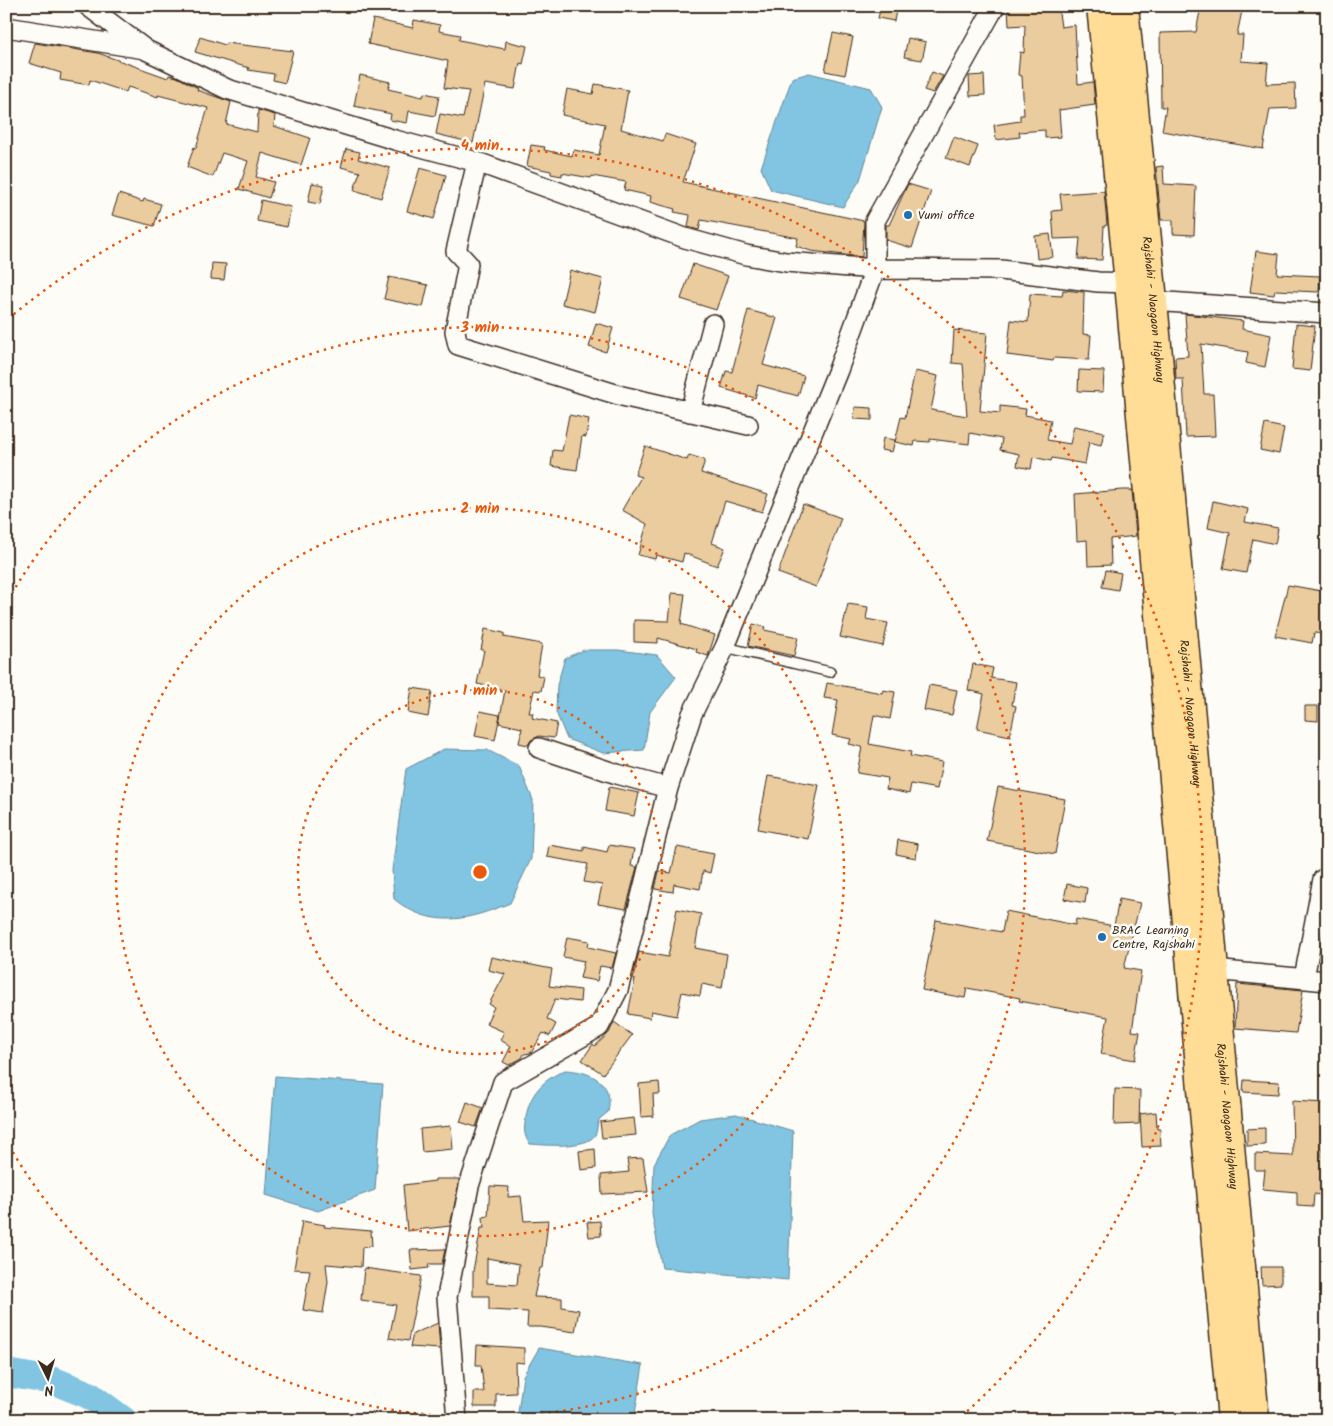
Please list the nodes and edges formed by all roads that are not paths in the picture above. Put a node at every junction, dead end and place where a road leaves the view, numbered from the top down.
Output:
1 (88, 6) edge
2 (995, 6) edge
3 (1100, 6) edge
4 (1124, 6) edge
5 (6, 27) edge
6 (146, 50) junction
7 (1124, 125) junction
8 (477, 162) junction
9 (875, 269) junction
10 (1129, 283) junction
11 (1153, 300) junction
12 (1327, 313) edge
13 (713, 324) dead end
14 (690, 412) junction
15 (748, 425) dead end
16 (1154, 439) junction
17 (725, 647) junction
18 (830, 672) dead end
19 (539, 748) dead end
20 (668, 788) junction
21 (1323, 879) dead end
22 (1214, 970) junction
23 (1304, 978) junction
24 (1327, 981) edge
25 (457, 1420) edge
26 (1232, 1420) edge
27 (1255, 1420) edge

1 - 6 street
2 - 9 street
3 - 7 main road, Rajshahi - Naogaon Highway
4 - 7 main road, Rajshahi - Naogaon Highway
5 - 6 street
6 - 8 street
7 - 10 main road, Rajshahi - Naogaon Highway
7 - 11 main road, Rajshahi - Naogaon Highway
8 - 9 street
8 - 14 street
9 - 10 street
9 - 17 street
10 - 16 main road, Rajshahi - Naogaon Highway
11 - 12 street
11 - 16 main road, Rajshahi - Naogaon Highway
13 - 14 street
14 - 15 street
16 - 22 main road, Rajshahi - Naogaon Highway
16 - 26 main road, Rajshahi - Naogaon Highway
17 - 18 lane
17 - 20 street
19 - 20 street
20 - 25 street
21 - 23 street
22 - 23 street
22 - 27 main road, Rajshahi - Naogaon Highway
23 - 24 street

